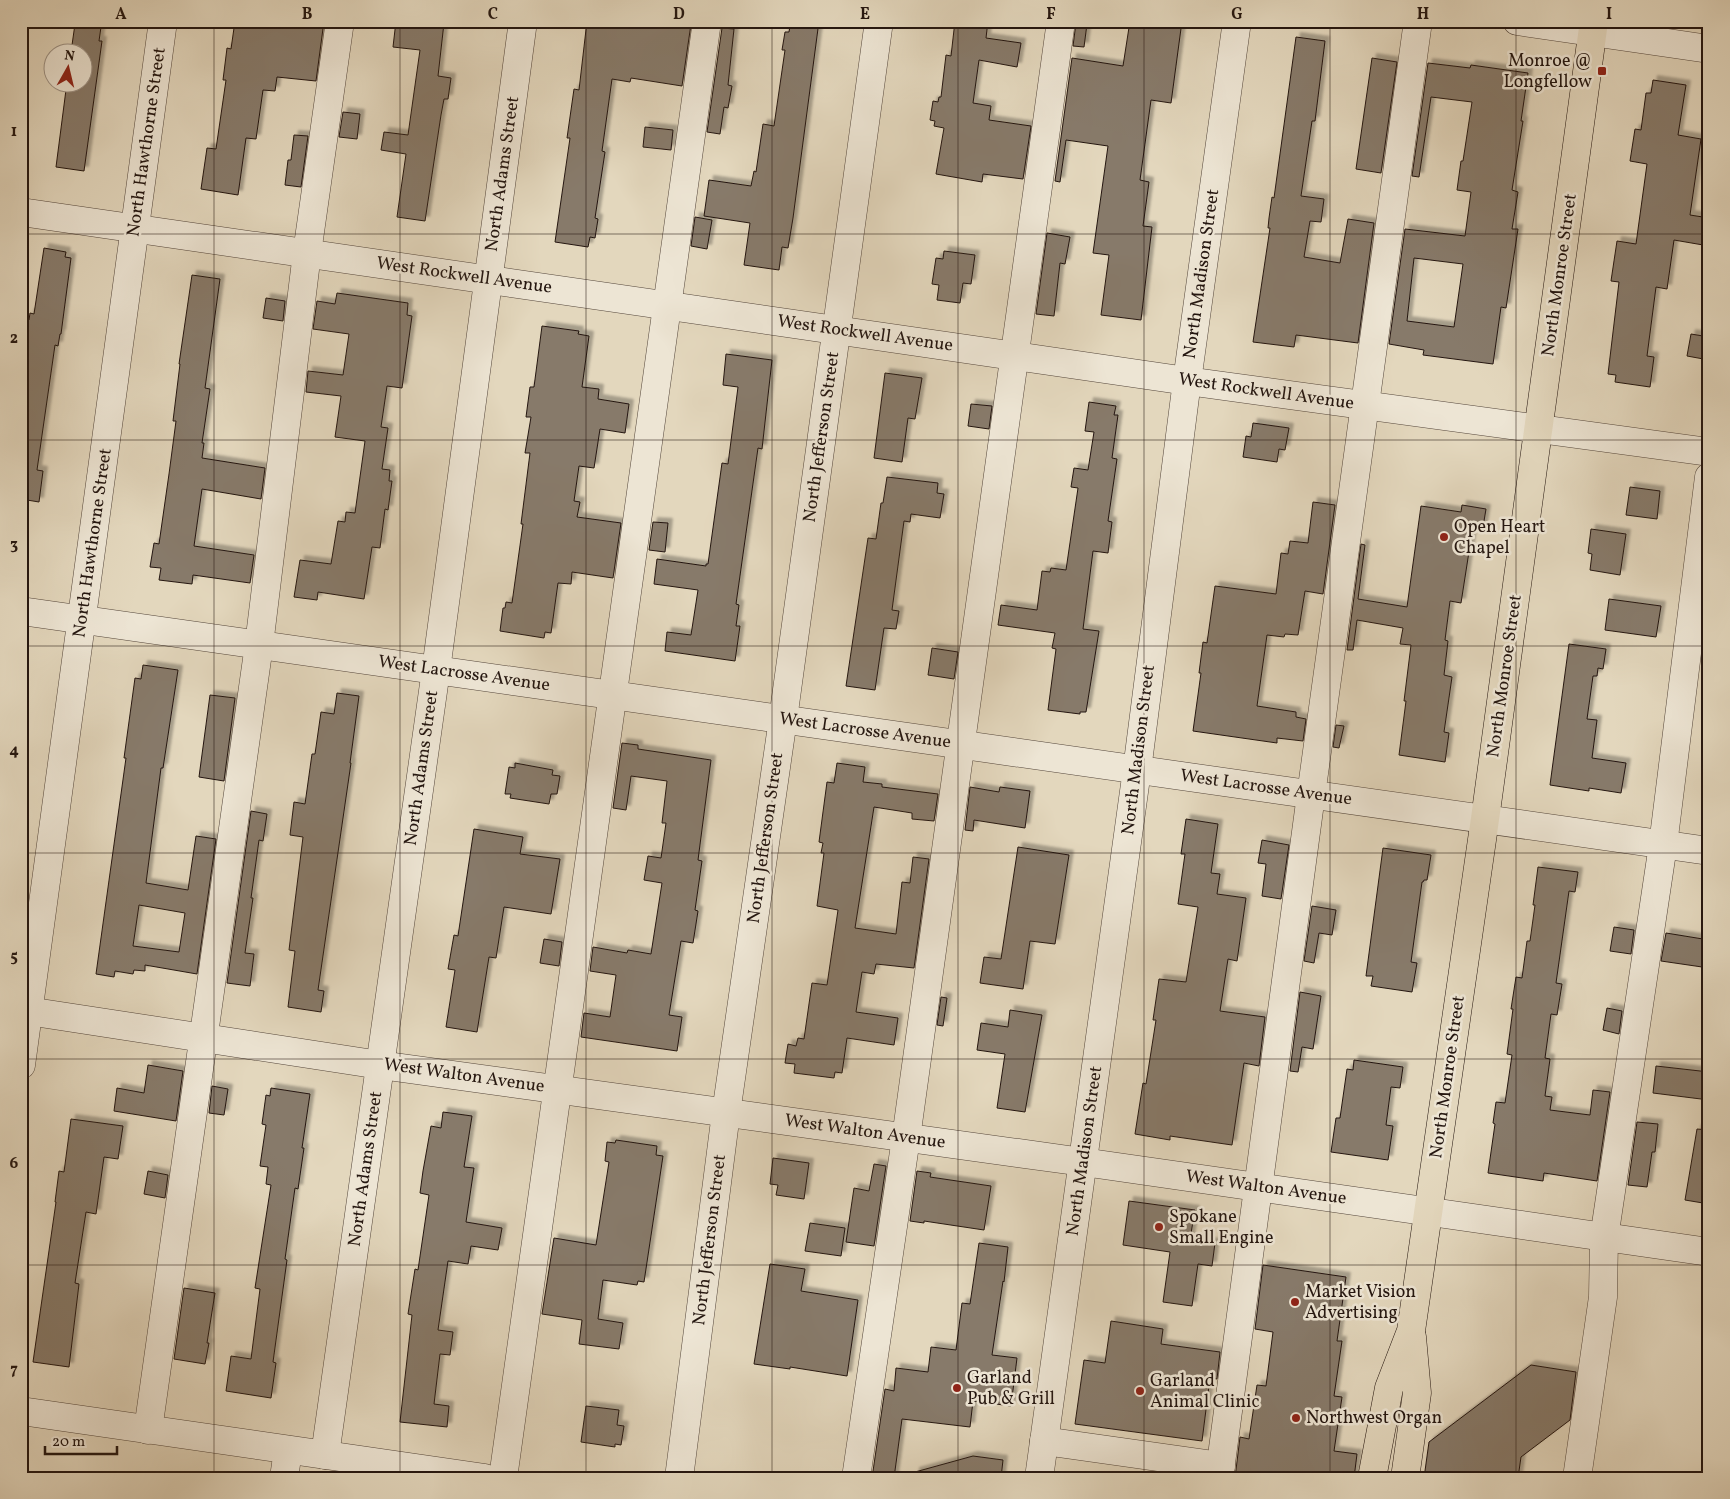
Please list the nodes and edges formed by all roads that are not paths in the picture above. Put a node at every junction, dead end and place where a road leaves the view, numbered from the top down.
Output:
1 (163, 21) edge
2 (340, 21) edge
3 (523, 21) edge
4 (707, 21) edge
5 (879, 21) edge
6 (1061, 21) edge
7 (1238, 21) edge
8 (1418, 21) edge
9 (1517, 21) edge
10 (1594, 26) edge
11 (1709, 49) edge
12 (21, 212) edge
13 (136, 229) junction
14 (307, 253) junction
15 (489, 279) junction
16 (667, 305) junction
17 (836, 329) junction
18 (1014, 356) junction
19 (1187, 381) junction
20 (1364, 406) junction
21 (1540, 429) junction
22 (1709, 452) edge
23 (1709, 476) edge
24 (21, 611) edge
25 (83, 619) junction
26 (259, 644) junction
27 (436, 670) junction
28 (613, 695) junction
29 (783, 719) junction
30 (961, 745) junction
31 (1137, 770) junction
32 (1311, 795) junction
33 (1485, 819) junction
34 (1663, 845) junction
35 (1709, 851) edge
36 (25, 1010) edge
37 (204, 1038) junction
38 (21, 1065) edge
39 (380, 1065) junction
40 (558, 1090) junction
41 (726, 1113) junction
42 (906, 1138) junction
43 (1084, 1162) junction
44 (1259, 1187) junction
45 (1429, 1211) junction
46 (1604, 1238) junction
47 (1709, 1252) edge
48 (1411, 1331) junction
49 (21, 1411) edge
50 (148, 1430) junction
51 (1044, 1441) junction
52 (288, 1450) junction
53 (325, 1455) junction
54 (1220, 1472) edge
55 (284, 1478) edge
56 (485, 1478) edge
57 (504, 1478) edge
58 (680, 1478) edge
59 (856, 1478) edge
60 (1039, 1478) edge
61 (1372, 1478) edge
62 (1405, 1478) edge
63 (1577, 1478) edge

1 - 13 street, North Hawthorne Street
2 - 14 street
3 - 15 street, North Adams Street
4 - 16 street
5 - 17 street, North Jefferson Street
6 - 18 street
7 - 19 street, North Madison Street
8 - 20 street
9 - 10 street
10 - 11 street
10 - 21 main road, North Monroe Street
12 - 13 street, West Rockwell Avenue
13 - 14 street, West Rockwell Avenue
13 - 25 street, North Hawthorne Street
14 - 15 street, West Rockwell Avenue
14 - 26 street
15 - 16 street, West Rockwell Avenue
15 - 27 street, North Adams Street
16 - 17 street, West Rockwell Avenue
16 - 28 street
17 - 18 street, West Rockwell Avenue
17 - 29 street, North Jefferson Street
18 - 19 street, West Rockwell Avenue
18 - 30 street
19 - 20 street, West Rockwell Avenue
19 - 31 street, North Madison Street
20 - 21 street, West Rockwell Avenue
20 - 32 street
21 - 22 street, West Rockwell Avenue
21 - 33 main road, North Monroe Street
23 - 34 street
24 - 25 street, West Lacrosse Avenue
25 - 26 street, West Lacrosse Avenue
25 - 36 street, North Hawthorne Street
26 - 27 street, West Lacrosse Avenue
26 - 37 street
27 - 28 street, West Lacrosse Avenue
27 - 39 street, North Adams Street
28 - 29 street, West Lacrosse Avenue
28 - 40 street
29 - 30 street, West Lacrosse Avenue
29 - 41 street, North Jefferson Street
30 - 31 street, West Lacrosse Avenue
30 - 42 street
31 - 32 street, West Lacrosse Avenue
31 - 43 street, North Madison Street
32 - 33 street, West Lacrosse Avenue
32 - 44 street
33 - 34 street, West Lacrosse Avenue
33 - 45 main road, North Monroe Street
34 - 35 street, West Lacrosse Avenue
34 - 46 street
36 - 37 street, West Walton Avenue
36 - 38 street, North Hawthorne Street
37 - 39 street, West Walton Avenue
37 - 50 street
39 - 40 street, West Walton Avenue
39 - 53 street, North Adams Street
40 - 41 street, West Walton Avenue
40 - 57 street
41 - 42 street, West Walton Avenue
41 - 58 street, North Jefferson Street
42 - 43 street, West Walton Avenue
42 - 59 street
43 - 44 street, West Walton Avenue
43 - 51 street, North Madison Street
44 - 45 street, West Walton Avenue
44 - 54 street
45 - 46 street, West Walton Avenue
45 - 48 main road, North Monroe Street
46 - 47 street, West Walton Avenue
46 - 63 street
48 - 61 main road, North Monroe Street
48 - 62 main road, North Monroe Street
49 - 50 street
50 - 52 street
51 - 54 street
51 - 60 street, North Madison Street
52 - 53 street
52 - 55 street
53 - 56 street

